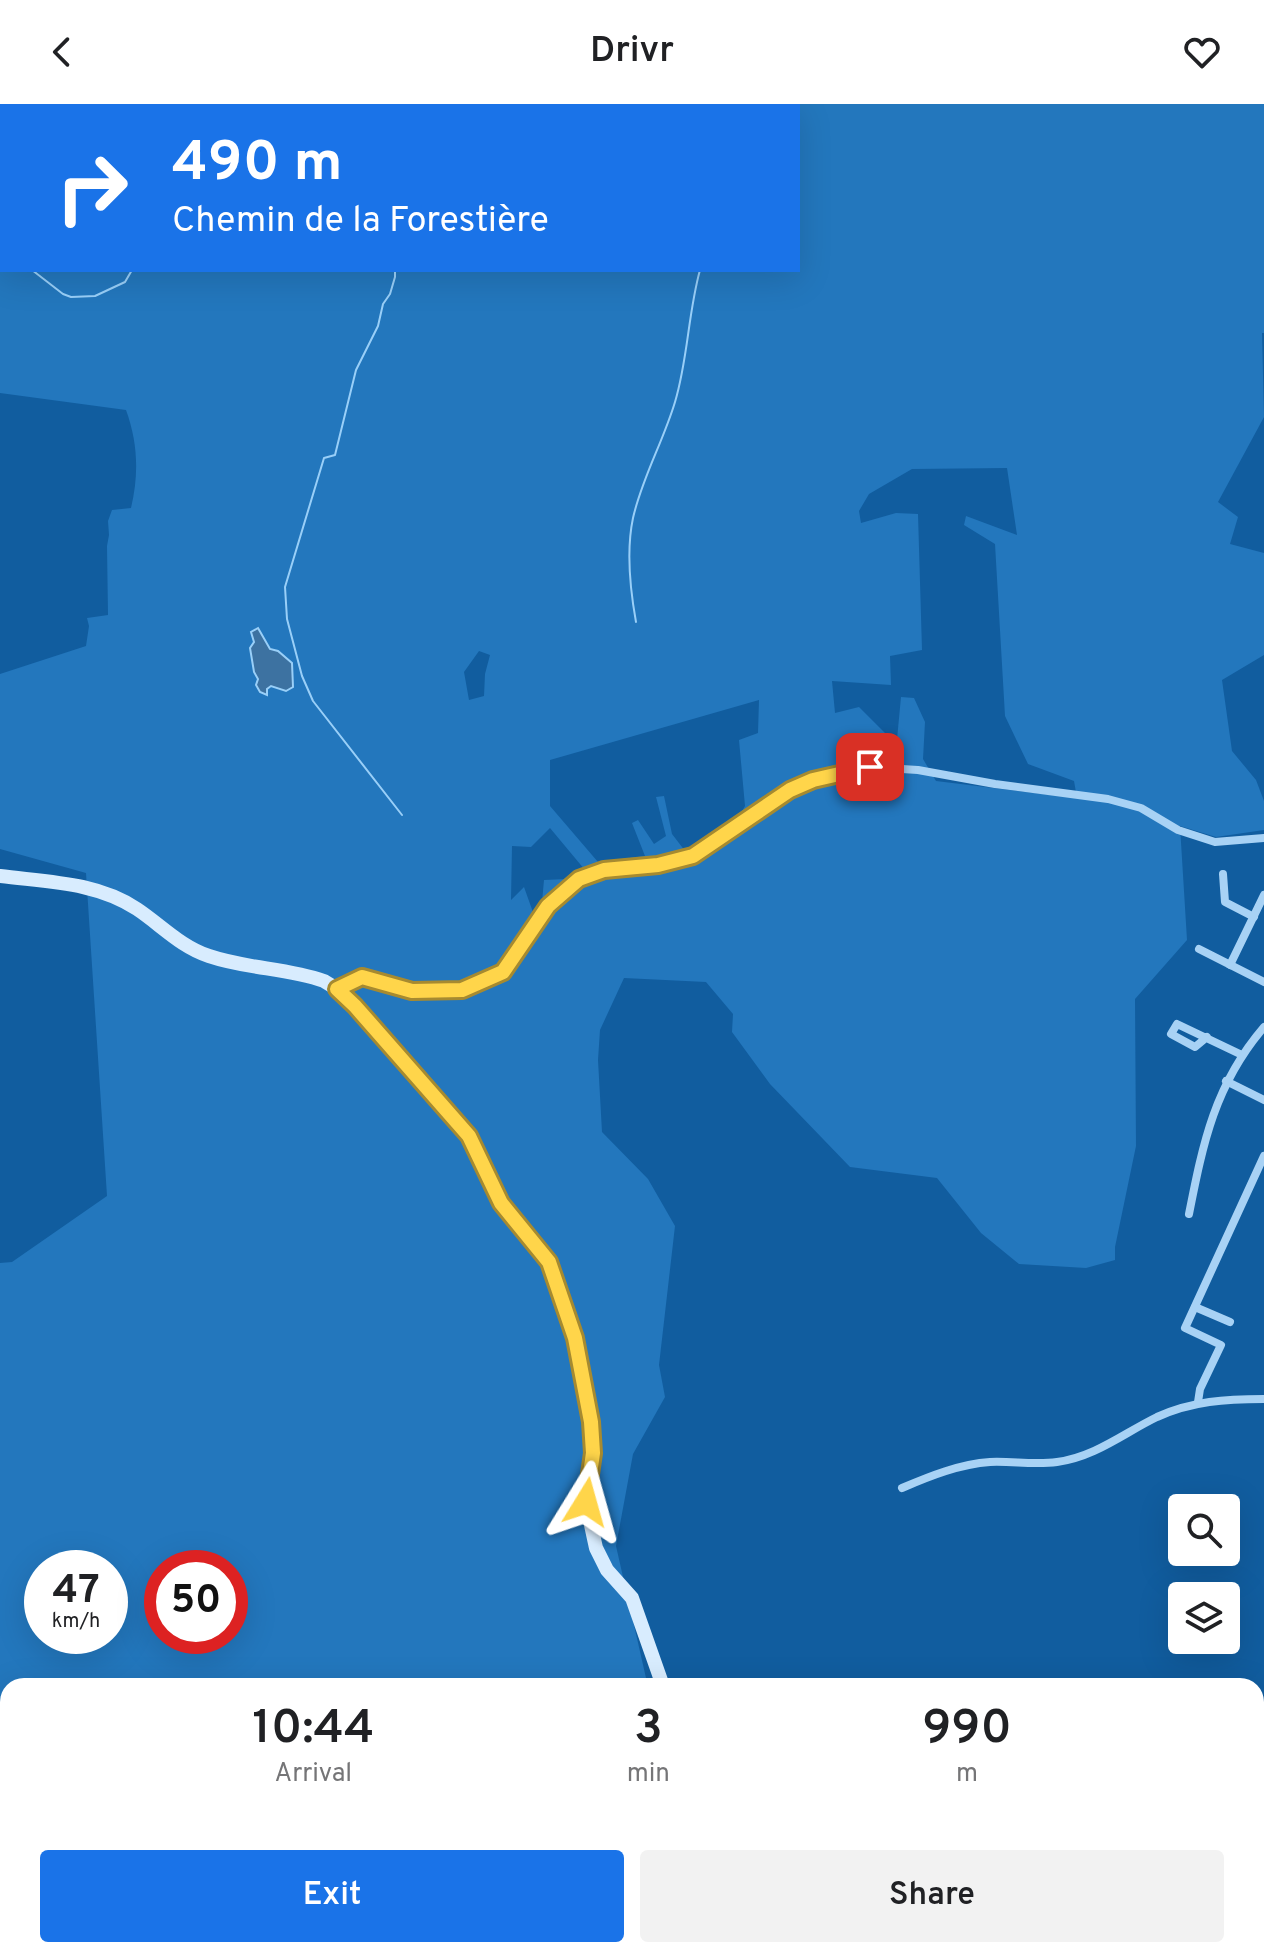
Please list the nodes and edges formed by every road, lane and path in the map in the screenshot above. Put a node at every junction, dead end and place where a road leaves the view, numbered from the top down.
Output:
1 (1264, 838) edge
2 (1223, 874) dead end
3 (0, 876) edge
4 (1264, 895) edge
5 (1254, 917) junction
6 (1199, 949) dead end
7 (1230, 965) junction
8 (1264, 982) edge
9 (337, 989) junction
10 (1264, 1027) edge
11 (1207, 1037) dead end
12 (1242, 1055) junction
13 (1226, 1081) junction
14 (1264, 1100) edge
15 (1264, 1156) edge
16 (1189, 1214) dead end
17 (1195, 1307) junction
18 (1230, 1322) dead end
19 (1264, 1399) edge
20 (1198, 1402) junction
21 (902, 1488) dead end
22 (660, 1678) edge

1 - 9 street
2 - 5 street
3 - 9 main road
4 - 5 street
5 - 7 street
6 - 7 street
7 - 8 street
9 - 22 main road
10 - 12 street
11 - 12 street
12 - 13 street
13 - 14 street
13 - 16 street
15 - 17 street
17 - 18 street
17 - 20 street
19 - 20 street
20 - 21 street

